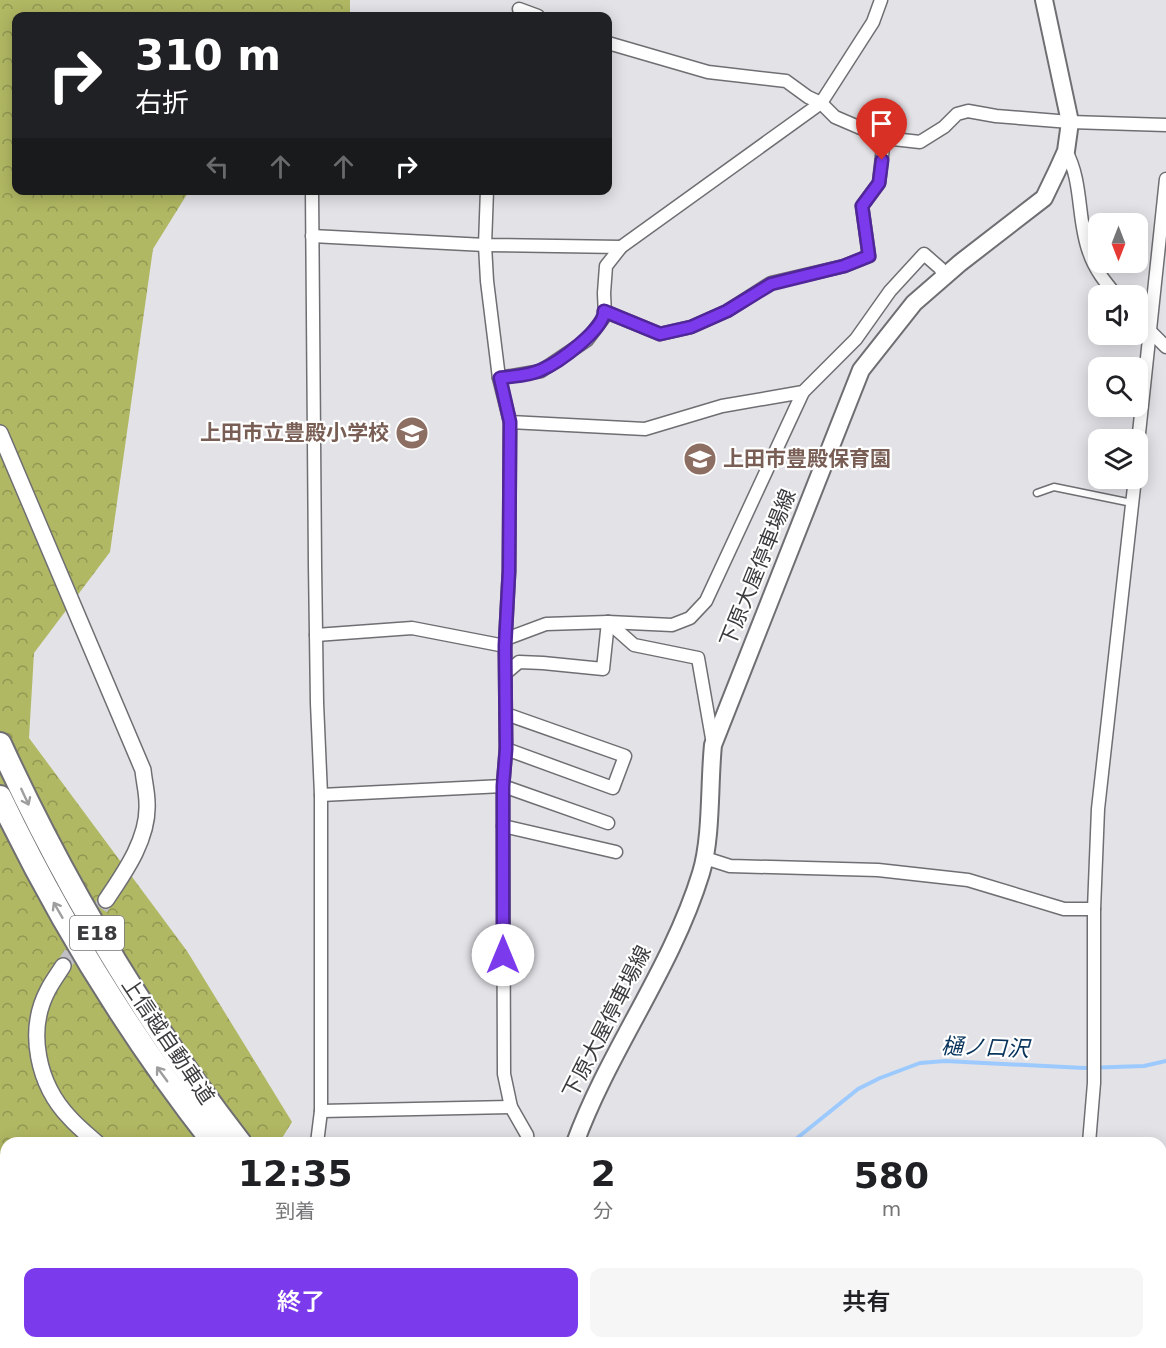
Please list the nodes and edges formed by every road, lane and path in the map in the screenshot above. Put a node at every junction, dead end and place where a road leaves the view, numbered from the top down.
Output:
1 (881, 0) edge
2 (1044, 0) edge
3 (612, 44) edge
4 (821, 103) junction
5 (1070, 122) junction
6 (1166, 124) edge
7 (884, 138) junction
8 (1066, 151) junction
9 (1166, 179) edge
10 (312, 195) edge
11 (487, 195) edge
12 (312, 236) junction
13 (485, 245) junction
14 (621, 248) junction
15 (945, 277) junction
16 (1108, 285) edge
17 (604, 311) junction
18 (1149, 332) junction
19 (1166, 347) edge
20 (500, 378) junction
21 (803, 392) junction
22 (510, 422) junction
23 (1139, 429) edge
24 (0, 433) edge
25 (1134, 489) edge
26 (1037, 493) dead end
27 (1132, 503) junction
28 (608, 622) junction
29 (316, 635) junction
30 (506, 643) junction
31 (506, 673) junction
32 (506, 714) junction
33 (0, 744) edge
34 (713, 745) junction
35 (506, 749) junction
36 (503, 786) junction
37 (321, 795) junction
38 (0, 797) edge
39 (608, 823) dead end
40 (503, 826) junction
41 (616, 852) dead end
42 (705, 858) junction
43 (106, 900) tunnel mouth
44 (1094, 909) junction
45 (63, 966) tunnel mouth
46 (511, 1107) junction
47 (321, 1111) junction
48 (206, 1115) junction
49 (90, 1137) edge
50 (212, 1137) edge
51 (233, 1137) edge
52 (318, 1137) edge
53 (527, 1137) edge
54 (577, 1137) edge
55 (1089, 1137) edge

1 - 4 street
2 - 5 main road, 下原大屋停車場線
3 - 4 street
4 - 7 street
4 - 14 street
5 - 6 street
5 - 7 street
5 - 8 main road, 下原大屋停車場線
7 - 17 street
8 - 15 main road, 下原大屋停車場線
8 - 16 street
9 - 18 street
10 - 12 street
11 - 13 street
12 - 13 street
12 - 29 street
13 - 14 street
13 - 20 street
14 - 17 street
15 - 21 street
15 - 34 main road, 下原大屋停車場線
17 - 20 street
18 - 19 street
18 - 23 street
20 - 22 street
21 - 22 street
21 - 28 street
22 - 30 street
24 - 43 street
25 - 27 street
26 - 27 lane
27 - 44 street
28 - 30 street
28 - 31 street
28 - 34 street
29 - 30 street
29 - 37 street
30 - 31 street
31 - 32 street
32 - 35 street
32 - 35 street
33 -> 48 highway, 上信越自動車道 / E18
34 - 42 main road, 下原大屋停車場線
35 - 36 street
36 - 37 street
36 - 39 street
36 - 40 street
37 - 47 street
48 -> 38 highway, 上信越自動車道 / E18
40 - 41 street
40 - 46 street
42 - 44 street
42 - 54 main road, 下原大屋停車場線
44 - 55 street
45 - 49 street
46 - 47 street
46 - 53 street
47 - 52 street
48 - 50 highway, 上信越自動車道 / E18
48 - 51 highway, 上信越自動車道 / E18

